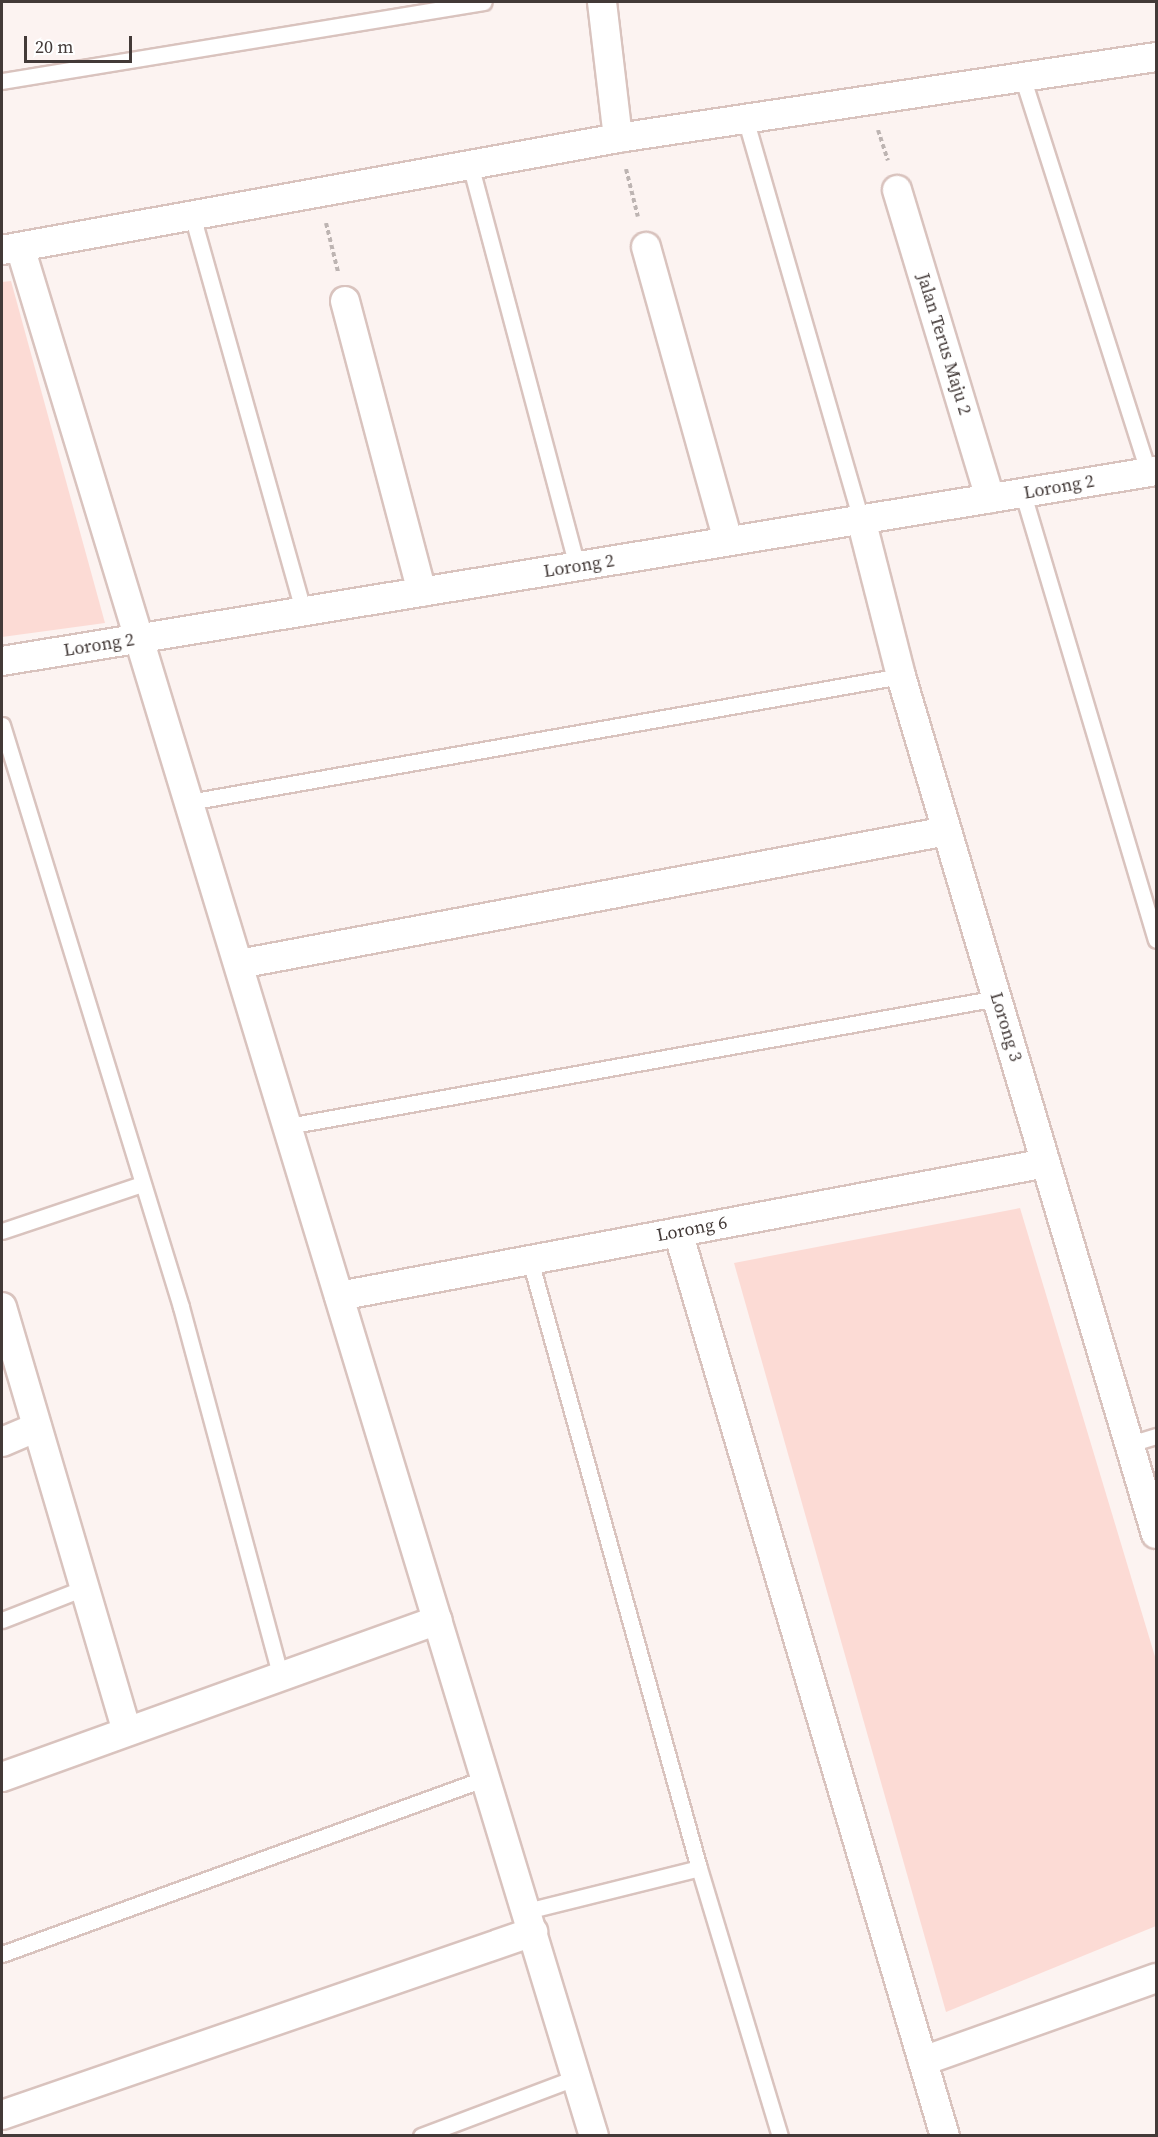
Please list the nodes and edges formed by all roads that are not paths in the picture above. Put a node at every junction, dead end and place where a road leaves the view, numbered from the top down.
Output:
1 (484, 2) edge
2 (602, 2) edge
3 (1156, 57) edge
4 (1022, 74) junction
5 (2, 81) edge
6 (745, 117) junction
7 (618, 138) junction
8 (470, 164) junction
9 (897, 190) road end
10 (192, 215) junction
11 (646, 247) road end
12 (11, 249) edge
13 (345, 302) road end
14 (1152, 472) edge
15 (1023, 494) junction
16 (990, 498) junction
17 (861, 519) junction
18 (728, 541) junction
19 (577, 567) junction
20 (422, 592) junction
21 (303, 611) junction
22 (140, 638) junction
23 (2, 661) edge
24 (901, 676) junction
25 (2, 725) edge
26 (189, 802) junction
27 (947, 831) junction
28 (1156, 938) edge
29 (239, 964) junction
30 (997, 998) junction
31 (288, 1126) junction
32 (1046, 1163) junction
33 (142, 1184) junction
34 (2, 1231) edge
35 (678, 1232) junction
36 (530, 1260) junction
37 (339, 1296) junction
38 (2, 1307) edge
39 (37, 1427) junction
40 (1156, 1436) edge
41 (2, 1442) edge
42 (1130, 1444) junction
43 (1156, 1534) edge
44 (84, 1588) junction
45 (2, 1620) edge
46 (438, 1620) junction
47 (280, 1675) junction
48 (126, 1729) junction
49 (2, 1777) edge
50 (486, 1778) junction
51 (699, 1868) junction
52 (530, 1921) junction
53 (2, 1954) edge
54 (1156, 1978) edge
55 (923, 2061) junction
56 (577, 2077) junction
57 (2, 2115) edge
58 (422, 2136) edge
59 (594, 2136) edge
60 (780, 2136) edge
61 (945, 2136) edge

1 - 5 lane
2 - 7 street
3 - 4 street
4 - 6 street
4 - 14 lane
6 - 7 street
6 - 17 lane
7 - 8 street
8 - 10 street
8 - 19 lane
9 - 16 street, Jalan Terus Maju 2
10 - 12 street
10 - 21 lane
11 - 18 street
12 - 22 street
13 - 20 street
14 - 15 street, Lorong 2
15 - 16 street, Lorong 2
15 - 28 lane
16 - 17 street, Lorong 2
17 - 18 street, Lorong 2
17 - 24 street, Lorong 3
18 - 19 street, Lorong 2
19 - 20 street, Lorong 2
20 - 21 street, Lorong 2
21 - 22 street, Lorong 2
22 - 23 street, Lorong 2
22 - 26 street
24 - 26 lane
24 - 27 street, Lorong 3
25 - 33 lane
26 - 29 street
27 - 29 street
27 - 30 street, Lorong 3
29 - 31 street
30 - 31 lane
30 - 32 street, Lorong 3
31 - 37 street
32 - 35 street, Lorong 6
32 - 42 street, Lorong 3
33 - 34 lane
33 - 47 lane
35 - 36 street, Lorong 6
35 - 55 street
36 - 37 street, Lorong 6
36 - 51 lane
37 - 46 street
38 - 39 street
39 - 41 street
39 - 44 street
40 - 42 lane
42 - 43 street, Lorong 3
44 - 45 lane
44 - 48 street
46 - 47 street
46 - 50 street
47 - 48 street
48 - 49 street
50 - 52 street
50 - 53 lane
51 - 52 lane
51 - 60 lane
52 - 56 street
52 - 57 street
54 - 55 street
55 - 61 street
56 - 58 lane
56 - 59 street

